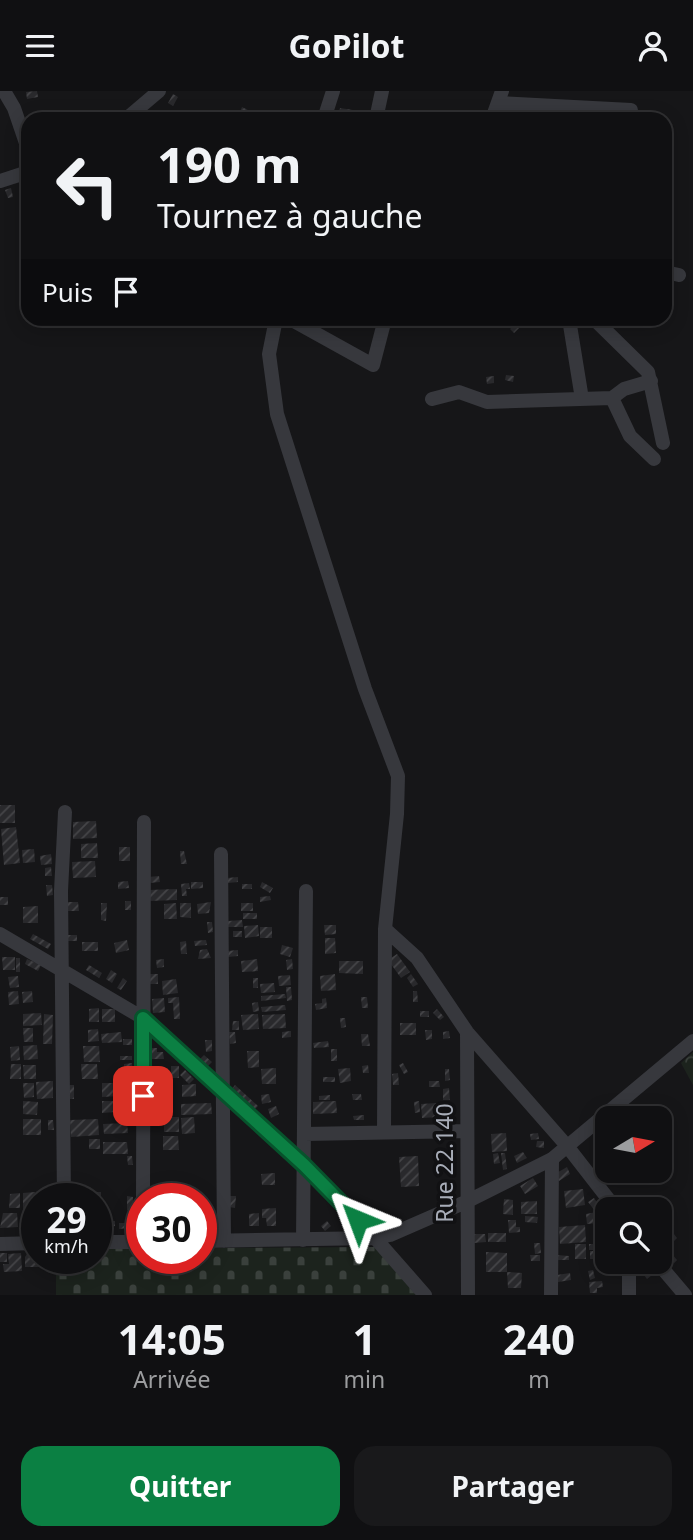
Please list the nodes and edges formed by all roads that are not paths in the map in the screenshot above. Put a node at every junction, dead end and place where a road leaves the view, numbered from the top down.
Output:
1 (5, 91) edge
2 (159, 91) edge
3 (333, 91) edge
4 (382, 91) edge
5 (500, 97) edge
6 (631, 110) dead end
7 (134, 112) edge
8 (326, 112) edge
9 (378, 112) edge
10 (571, 112) edge
11 (594, 112) edge
12 (21, 128) edge
13 (21, 174) edge
14 (0, 181) edge
15 (275, 326) edge
16 (303, 326) edge
17 (383, 326) edge
18 (570, 326) edge
19 (601, 326) edge
20 (651, 381) junction
21 (612, 398) junction
22 (432, 399) dead end
23 (582, 399) junction
24 (663, 443) dead end
25 (654, 459) dead end
26 (65, 812) dead end
27 (144, 822) dead end
28 (221, 854) dead end
29 (306, 891) dead end
30 (385, 929) junction
31 (0, 934) edge
32 (63, 970) junction
33 (143, 1018) junction
34 (467, 1032) junction
35 (693, 1041) edge
36 (223, 1092) junction
37 (467, 1131) junction
38 (384, 1132) junction
39 (304, 1134) junction
40 (568, 1146) junction
41 (552, 1159) junction
42 (304, 1165) junction
43 (64, 1183) edge
44 (143, 1183) edge
45 (606, 1197) edge
46 (468, 1201) junction
47 (375, 1238) junction
48 (303, 1240) junction
49 (217, 1241) edge
50 (225, 1241) junction
51 (21, 1243) edge
52 (0, 1244) edge
53 (629, 1274) edge
54 (667, 1274) edge
55 (425, 1295) edge
56 (468, 1295) edge
57 (551, 1295) edge
58 (629, 1295) edge
59 (684, 1295) edge

1 - 12 street
2 - 7 street
3 - 8 street
4 - 9 street
5 - 10 street
6 - 11 street
13 - 14 street
15 - 30 street
16 - 17 street
18 - 23 street
19 - 20 street
20 - 21 street
20 - 24 street
21 - 23 street
21 - 25 street
22 - 23 street
26 - 32 street
27 - 33 street
28 - 36 street
29 - 39 street
30 - 34 street
30 - 38 street
31 - 32 street
32 - 33 street
32 - 43 street
33 - 36 street
33 - 44 street
34 - 37 street, Rue 22.140
34 - 40 street
35 - 40 street
36 - 42 street
36 - 50 street
37 - 38 street
37 - 46 street, Rue 22.140
38 - 39 street
39 - 42 street
40 - 41 street
40 - 45 street
41 - 46 street
41 - 57 street
42 - 47 street
42 - 48 street
46 - 47 street
46 - 56 street, Rue 22.140
47 - 48 street
47 - 55 street
48 - 50 street
49 - 50 street
51 - 52 street
53 - 58 street
54 - 59 street

